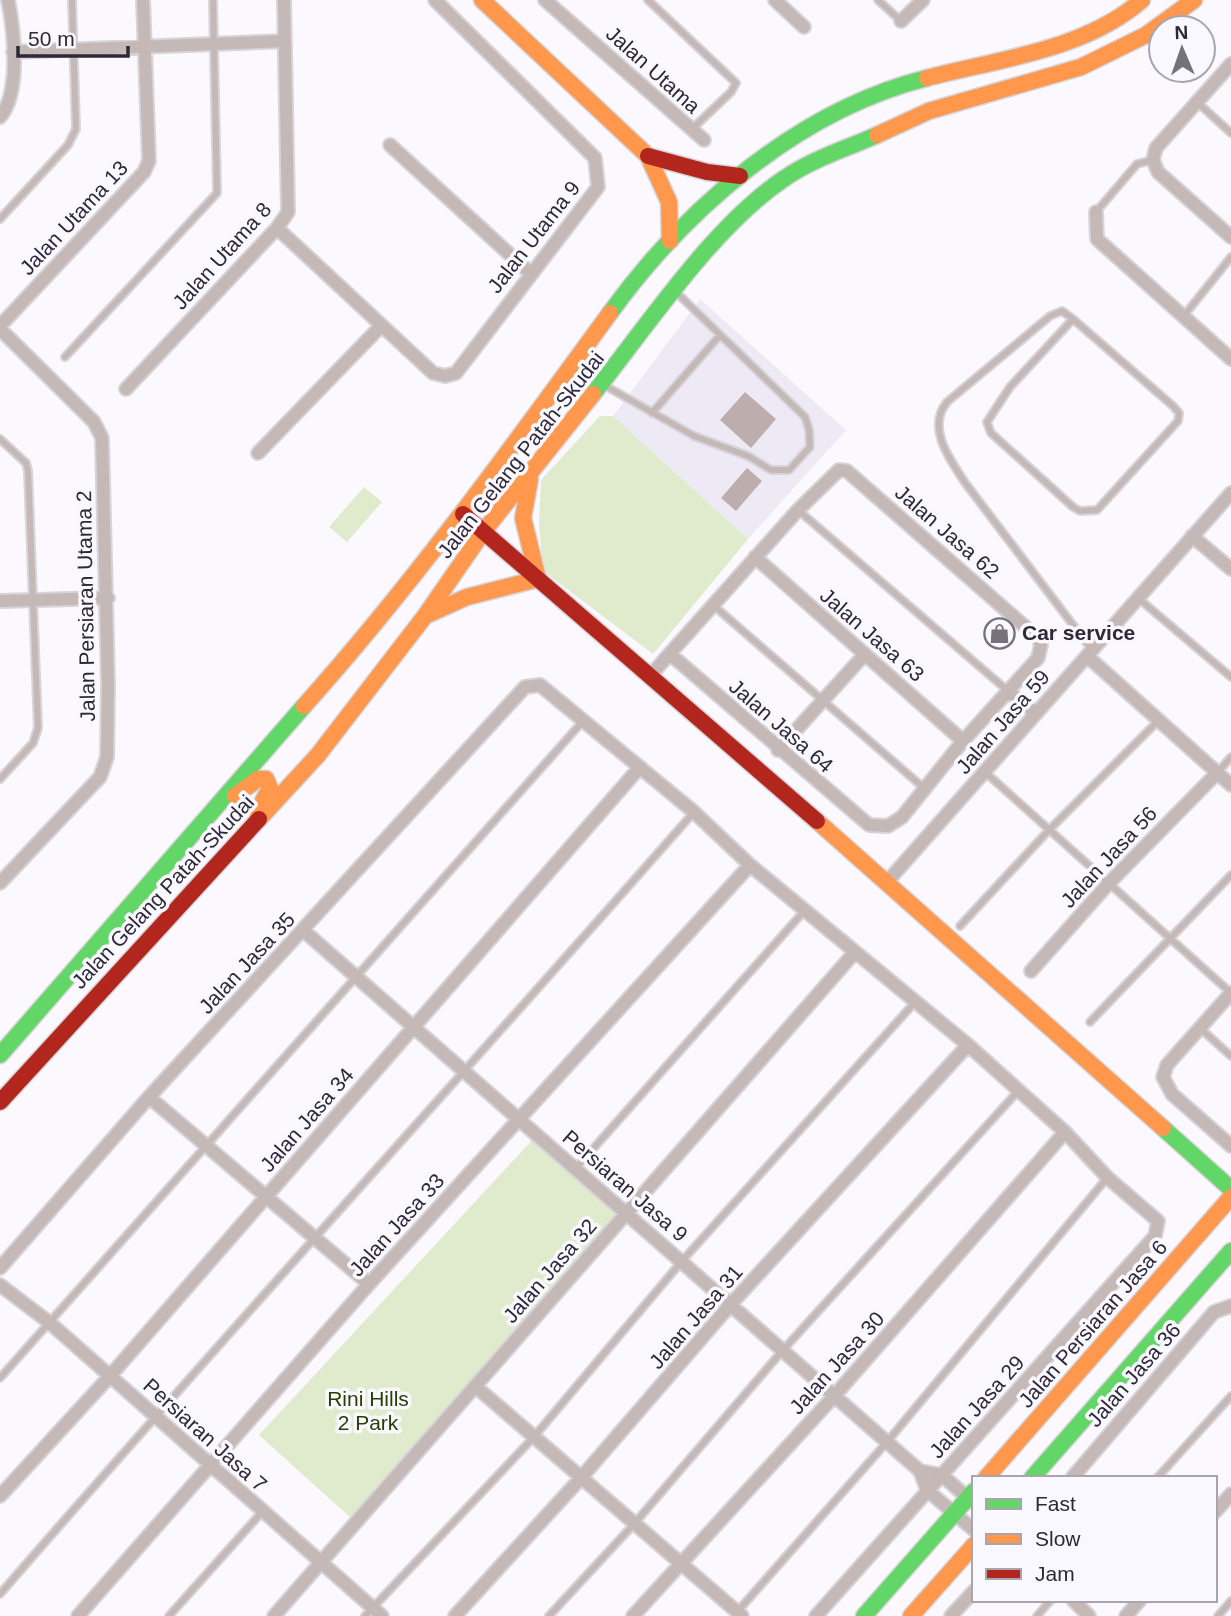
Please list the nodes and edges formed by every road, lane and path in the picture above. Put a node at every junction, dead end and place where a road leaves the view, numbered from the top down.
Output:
1 (8, 0) edge
2 (72, 0) edge
3 (143, 0) edge
4 (214, 0) edge
5 (284, 0) edge
6 (435, 0) edge
7 (482, 0) edge
8 (545, 0) edge
9 (648, 0) edge
10 (775, 0) edge
11 (878, 0) edge
12 (923, 0) edge
13 (1142, 0) edge
14 (1194, 0) edge
15 (901, 21) joint
16 (804, 27) dead end
17 (284, 41) junction
18 (215, 45) junction
19 (143, 49) junction
20 (75, 51) junction
21 (13, 52) junction
22 (1231, 64) edge
23 (1197, 102) junction
24 (0, 117) edge
25 (691, 130) junction
26 (1231, 132) edge
27 (704, 140) dead end
28 (390, 145) dead end
29 (648, 156) junction
30 (1153, 160) junction
31 (740, 176) junction
32 (1096, 212) joint
33 (0, 219) edge
34 (277, 228) junction
35 (1231, 237) edge
36 (670, 241) junction
37 (1231, 257) edge
38 (530, 273) junction
39 (677, 293) junction
40 (1183, 317) junction
41 (1073, 319) junction
42 (380, 327) junction
43 (0, 328) edge
44 (720, 335) junction
45 (65, 357) dead end
46 (1231, 359) edge
47 (603, 385) junction
48 (125, 389) dead end
49 (652, 412) junction
50 (0, 439) edge
51 (258, 453) dead end
52 (531, 473) junction
53 (1231, 493) edge
54 (798, 510) junction
55 (463, 514) junction
56 (483, 532) junction
57 (1192, 537) junction
58 (755, 557) junction
59 (1231, 569) edge
60 (538, 579) junction
61 (108, 598) junction
62 (1138, 598) junction
63 (32, 599) junction
64 (0, 601) edge
65 (713, 605) junction
66 (425, 616) junction
67 (1090, 653) junction
68 (670, 654) junction
69 (864, 654) junction
70 (649, 677) junction
71 (1231, 677) edge
72 (1008, 691) junction
73 (822, 699) junction
74 (1036, 714) junction
75 (583, 721) junction
76 (1158, 721) junction
77 (963, 741) junction
78 (778, 750) junction
79 (1231, 757) edge
80 (640, 767) junction
81 (985, 772) junction
82 (1218, 772) junction
83 (0, 779) edge
84 (1231, 785) edge
85 (925, 789) junction
86 (694, 812) junction
87 (198, 825) junction
88 (869, 825) joint
89 (1049, 830) junction
90 (231, 849) junction
91 (750, 865) junction
92 (1231, 875) edge
93 (887, 882) junction
94 (0, 883) edge
95 (1109, 883) junction
96 (806, 910) junction
97 (960, 926) dead end
98 (304, 931) junction
99 (1172, 940) junction
100 (855, 952) junction
101 (1031, 971) dead end
102 (359, 977) junction
103 (1231, 993) edge
104 (916, 1001) junction
105 (1090, 1022) dead end
106 (415, 1026) junction
107 (1200, 1028) junction
108 (968, 1045) junction
109 (0, 1055) edge
110 (1231, 1056) edge
111 (466, 1072) junction
112 (1019, 1090) junction
113 (149, 1097) junction
114 (0, 1102) edge
115 (519, 1118) junction
116 (1065, 1132) junction
117 (205, 1145) junction
118 (1231, 1146) edge
119 (576, 1168) junction
120 (1108, 1178) junction
121 (1231, 1189) edge
122 (1231, 1197) edge
123 (265, 1199) junction
124 (627, 1212) junction
125 (313, 1239) junction
126 (1231, 1251) edge
127 (682, 1261) junction
128 (0, 1268) edge
129 (369, 1283) junction
130 (0, 1285) edge
131 (731, 1304) junction
132 (1231, 1306) edge
133 (50, 1323) junction
134 (783, 1350) junction
135 (110, 1376) junction
136 (0, 1378) edge
137 (475, 1386) junction
138 (835, 1395) junction
139 (1231, 1396) edge
140 (154, 1416) junction
141 (533, 1438) junction
142 (887, 1442) junction
143 (212, 1466) junction
144 (920, 1471) junction
145 (942, 1475) junction
146 (988, 1476) edge
147 (1034, 1476) edge
148 (1074, 1476) edge
149 (1159, 1476) edge
150 (580, 1479) junction
151 (927, 1490) junction
152 (1231, 1494) edge
153 (0, 1496) edge
154 (972, 1498) edge
155 (1217, 1510) edge
156 (262, 1512) junction
157 (954, 1513) junction
158 (634, 1524) junction
159 (972, 1528) edge
160 (972, 1547) edge
161 (321, 1562) junction
162 (680, 1563) junction
163 (972, 1593) edge
164 (0, 1594) edge
165 (1231, 1601) edge
166 (1049, 1602) edge
167 (1075, 1602) edge
168 (1138, 1602) edge
169 (373, 1613) edge
170 (738, 1615) edge
171 (78, 1616) edge
172 (169, 1616) edge
173 (274, 1616) edge
174 (455, 1616) edge
175 (549, 1616) edge
176 (634, 1616) edge
177 (816, 1616) edge
178 (864, 1616) edge
179 (911, 1616) edge
180 (951, 1616) edge
181 (1037, 1616) edge
182 (1089, 1616) edge
183 (1126, 1616) edge
184 (1218, 1616) edge

1 - 21 street
2 - 20 lane
3 - 19 street, Jalan Utama 13
4 - 18 lane
5 - 17 street, Jalan Utama 8
6 - 38 street, Jalan Utama 9
7 - 29 main road
8 - 25 street, Jalan Utama
9 - 25 lane
10 - 16 street
11 - 15 lane
12 - 15 street
13 - 31 main road, Jalan Gelang Patah-Skudai
14 - 39 main road, Jalan Gelang Patah-Skudai
17 - 18 street
17 - 34 street, Jalan Utama 8
18 - 19 street
18 - 45 lane
19 - 20 street
19 - 43 street, Jalan Utama 13
20 - 21 street
20 - 33 lane
21 - 24 street
22 - 23 street
23 - 26 lane
23 - 30 street
25 - 27 street, Jalan Utama
28 - 38 street
29 - 31 main road
29 - 36 main road
30 - 32 lane
30 - 35 street
31 - 36 main road, Jalan Gelang Patah-Skudai
32 - 40 street
34 - 42 street, Jalan Utama 9
34 - 48 street, Jalan Utama 8
36 - 55 main road, Jalan Gelang Patah-Skudai
37 - 40 lane
38 - 42 street, Jalan Utama 9
39 - 44 lane
39 - 47 main road, Jalan Gelang Patah-Skudai
40 - 46 street
41 - 41 lane
41 - 67 lane
42 - 51 street
43 - 61 street, Jalan Persiaran Utama 2
44 - 49 lane
44 - 49 lane
47 - 49 lane
47 - 52 main road, Jalan Gelang Patah-Skudai
50 - 63 lane
52 - 56 main road, Jalan Gelang Patah-Skudai
52 - 60 main road
53 - 57 street, Jalan Jasa 59
54 - 58 street, Jalan Jasa 62
54 - 72 lane
54 - 72 street, Jalan Jasa 62
55 - 56 main road
55 - 87 main road, Jalan Gelang Patah-Skudai
56 - 60 main road
56 - 66 main road, Jalan Gelang Patah-Skudai
57 - 59 street
57 - 62 street, Jalan Jasa 59
58 - 65 street, Jalan Jasa 62
58 - 69 street, Jalan Jasa 63
60 - 66 main road
60 - 70 main road
61 - 63 street
61 - 94 street, Jalan Persiaran Utama 2
62 - 67 street, Jalan Jasa 59
62 - 71 lane
63 - 64 street
63 - 83 lane
65 - 68 street, Jalan Jasa 62
65 - 73 lane
66 - 90 main road, Jalan Gelang Patah-Skudai
67 - 74 street, Jalan Jasa 59
67 - 76 street
68 - 70 street, Jalan Jasa 62
68 - 78 street, Jalan Jasa 64
69 - 73 street
69 - 77 street, Jalan Jasa 63
70 - 93 main road
72 - 74 street
72 - 77 street, Jalan Jasa 62
73 - 78 street
73 - 85 lane
74 - 81 street, Jalan Jasa 59
75 - 80 street
75 - 98 street, Jalan Jasa 35
75 - 102 lane
76 - 82 street
76 - 89 lane
77 - 85 street, Jalan Jasa 62
78 - 88 street, Jalan Jasa 64
79 - 82 lane
80 - 86 street
80 - 106 street, Jalan Jasa 34
81 - 89 lane
81 - 93 street, Jalan Jasa 59
82 - 84 street
82 - 95 street, Jalan Jasa 56
85 - 88 street, Jalan Jasa 62
86 - 91 street
86 - 111 lane
87 - 90 main road
87 - 109 main road, Jalan Gelang Patah-Skudai
89 - 95 lane
89 - 97 lane
90 - 114 main road, Jalan Gelang Patah-Skudai
91 - 96 street
91 - 115 street, Jalan Jasa 33
92 - 99 lane
93 - 121 main road
95 - 99 lane
95 - 101 street, Jalan Jasa 56
96 - 100 street
96 - 119 lane
98 - 102 street, Persiaran Jasa 9
98 - 113 street, Jalan Jasa 35
99 - 103 lane
99 - 105 lane
100 - 104 street
100 - 124 street, Jalan Jasa 32
102 - 106 street, Persiaran Jasa 9
102 - 117 lane
103 - 107 street
104 - 108 street
104 - 127 lane
106 - 111 street, Persiaran Jasa 9
106 - 123 street, Jalan Jasa 34
107 - 110 lane
107 - 118 street
108 - 112 street
108 - 131 street, Jalan Jasa 31
111 - 115 street, Persiaran Jasa 9
111 - 125 lane
112 - 116 street
112 - 134 lane
113 - 117 street
113 - 128 street, Jalan Jasa 35
115 - 119 street, Persiaran Jasa 9
115 - 129 street, Jalan Jasa 33
116 - 120 street
116 - 138 street, Jalan Jasa 30
117 - 123 street
117 - 133 lane
119 - 124 street, Persiaran Jasa 9
120 - 142 lane
120 - 145 street, Jalan Jasa 29
122 - 146 main road, Jalan Persiaran Jasa 6
123 - 125 street
123 - 135 street, Jalan Jasa 34
124 - 127 street, Persiaran Jasa 9
124 - 137 street, Jalan Jasa 32
125 - 129 street
125 - 140 lane
126 - 147 main road
127 - 131 street, Persiaran Jasa 9
127 - 141 lane
129 - 143 street, Jalan Jasa 33
130 - 133 street, Persiaran Jasa 7
131 - 134 street, Persiaran Jasa 9
131 - 150 street, Jalan Jasa 31
132 - 148 street, Jalan Jasa 36
133 - 135 street, Persiaran Jasa 7
133 - 136 lane
134 - 138 street, Persiaran Jasa 9
134 - 158 lane
135 - 140 street, Persiaran Jasa 7
135 - 153 street, Jalan Jasa 34
137 - 141 street
137 - 161 street, Jalan Jasa 32
138 - 142 street, Persiaran Jasa 9
138 - 162 street, Jalan Jasa 30
139 - 149 lane
140 - 143 street, Persiaran Jasa 7
140 - 164 lane
141 - 150 street
141 - 169 lane
142 - 144 street, Persiaran Jasa 9
142 - 170 lane
143 - 156 street, Persiaran Jasa 7
143 - 171 street, Jalan Jasa 33
144 - 145 street
144 - 151 street, Persiaran Jasa 9
145 - 151 street, Jalan Jasa 29
145 - 154 street
150 - 158 street
150 - 174 street, Jalan Jasa 31
151 - 157 street, Persiaran Jasa 9
151 - 177 street, Jalan Jasa 29
152 - 155 street
154 - 157 main road
156 - 161 street, Persiaran Jasa 7
156 - 172 lane
157 - 159 street, Persiaran Jasa 9
157 - 178 main road
158 - 162 street
158 - 175 lane
160 - 179 main road
161 - 169 street, Persiaran Jasa 7
161 - 173 street, Jalan Jasa 32
162 - 170 street
162 - 176 street, Jalan Jasa 30
163 - 180 street
165 - 184 lane
166 - 181 lane
167 - 182 street
168 - 183 street

